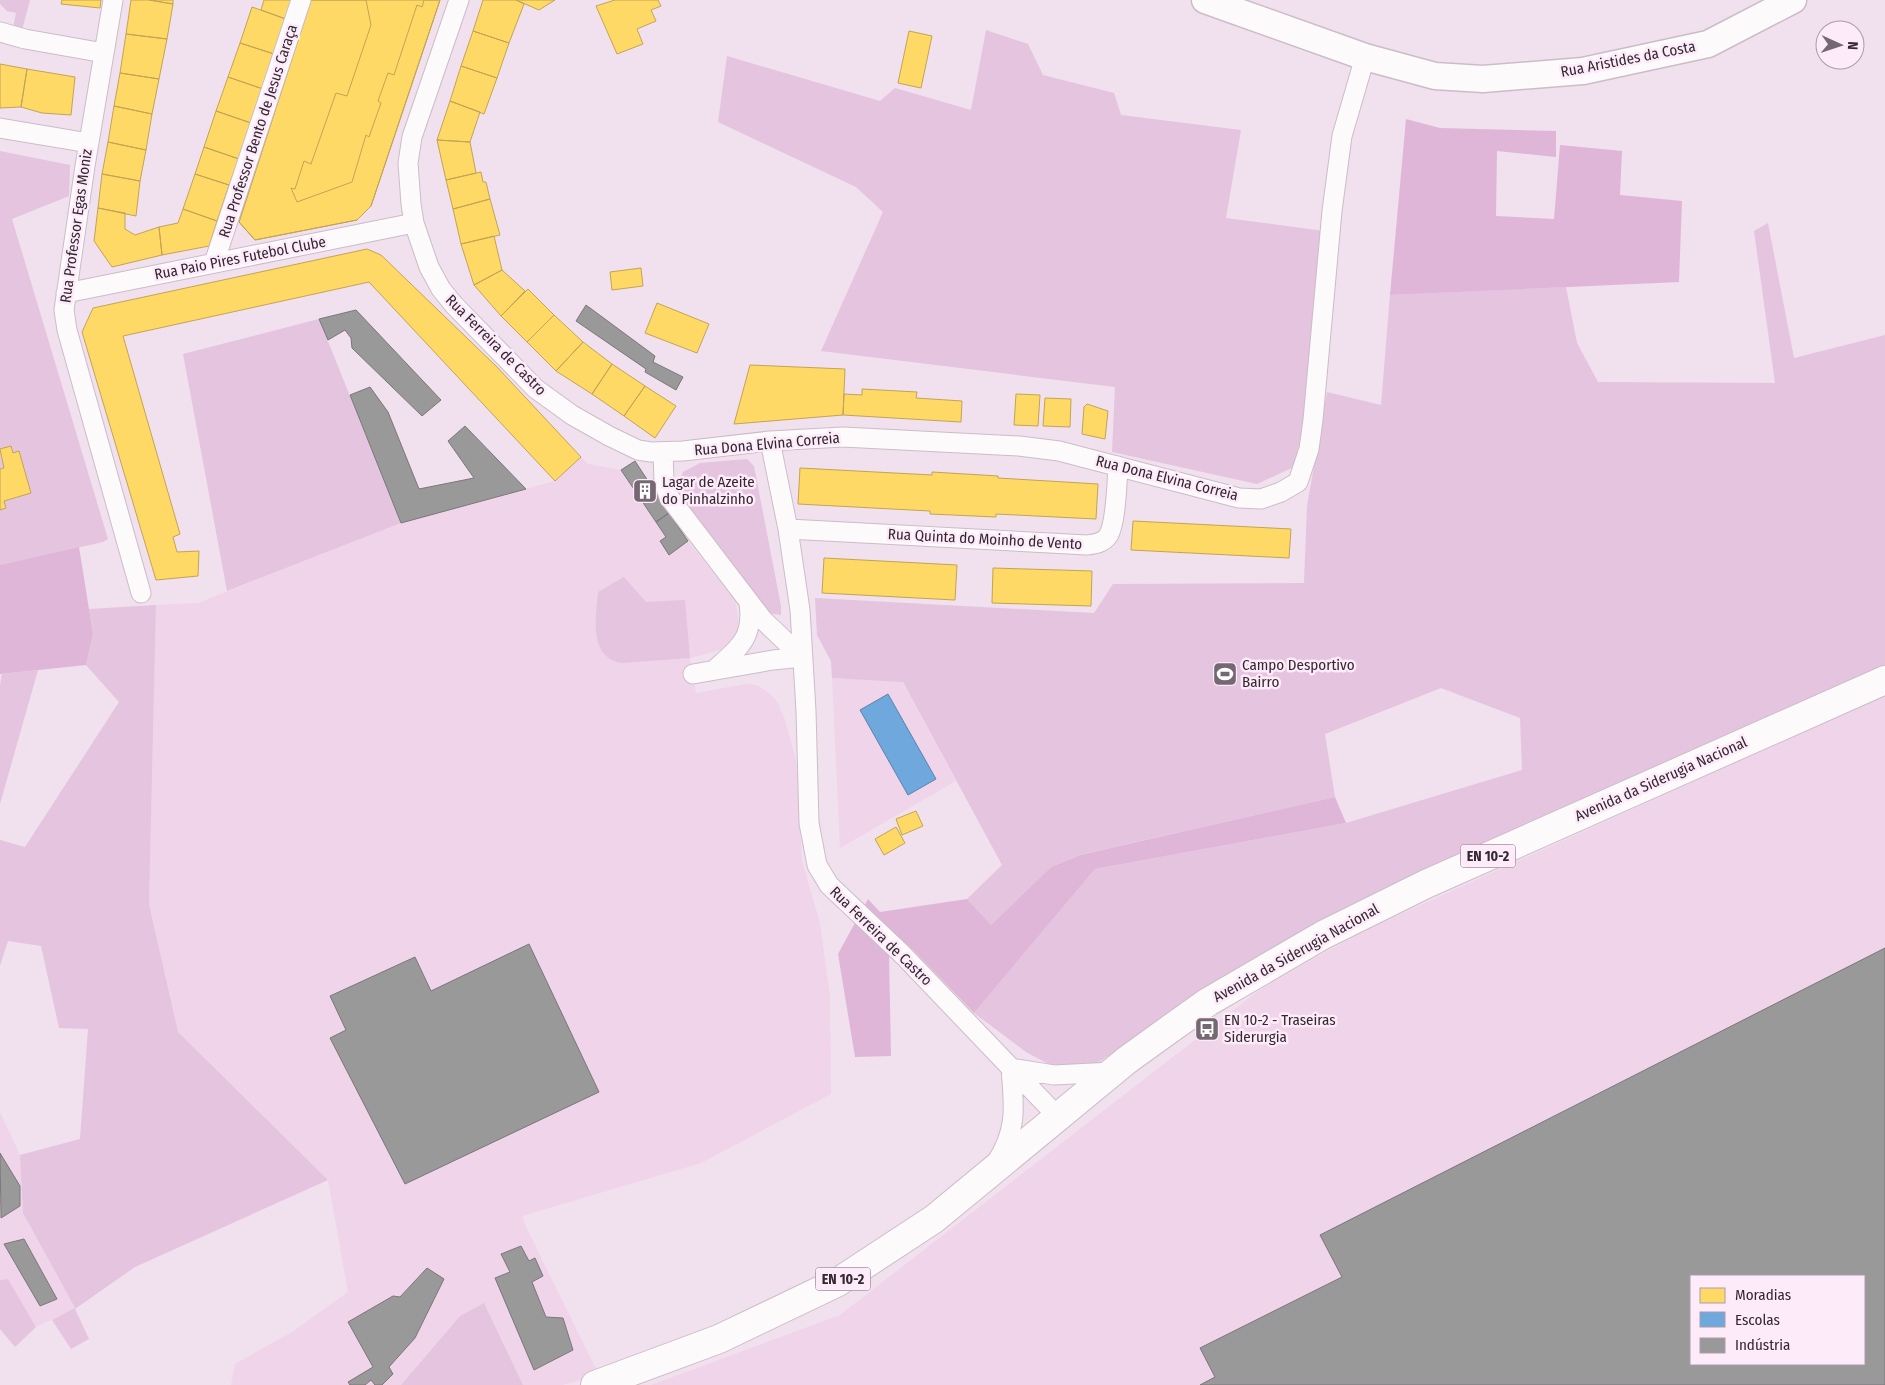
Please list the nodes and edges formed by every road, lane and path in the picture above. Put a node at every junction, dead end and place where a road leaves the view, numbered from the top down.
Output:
1 (113, 0) edge
2 (301, 0) edge
3 (459, 0) edge
4 (1205, 0) edge
5 (1793, 0) edge
6 (0, 32) edge
7 (104, 53) junction
8 (1365, 58) junction
9 (0, 128) edge
10 (89, 143) junction
11 (414, 223) junction
12 (214, 263) junction
13 (66, 293) junction
14 (770, 441) junction
15 (663, 452) junction
16 (1118, 466) junction
17 (788, 529) junction
18 (142, 593) dead end
19 (749, 603) junction
20 (800, 610) junction
21 (768, 626) junction
22 (802, 657) junction
23 (713, 670) junction
24 (693, 674) dead end
25 (1885, 680) edge
26 (1011, 1068) junction
27 (1114, 1072) junction
28 (1058, 1117) junction
29 (990, 1173) junction
30 (595, 1385) edge

1 - 7 street, Rua Professor Egas Moniz
2 - 12 street, Rua Professor Bento de Jesus Caraça
3 - 11 street, Rua Ferreira de Castro
4 - 8 street, Rua Aristides da Costa
5 - 8 street, Rua Aristides da Costa
6 - 7 street
7 - 10 street, Rua Professor Egas Moniz
8 - 16 street, Rua Dona Elvina Correia
9 - 10 street
10 - 13 street, Rua Professor Egas Moniz
11 - 12 street, Rua Paio Pires Futebol Clube
11 - 15 street, Rua Ferreira de Castro
12 - 13 street, Rua Paio Pires Futebol Clube
13 - 18 street, Rua Professor Egas Moniz
14 - 15 street, Rua Dona Elvina Correia
14 - 16 street, Rua Dona Elvina Correia
14 - 17 street, Rua Ferreira de Castro
15 - 19 street
16 - 17 street, Rua Quinta do Moinho de Vento
17 - 20 street, Rua Ferreira de Castro
19 - 21 street
19 - 23 street
20 - 21 street
20 - 22 street, Rua Ferreira de Castro
21 - 22 street
22 - 23 street
22 - 26 street, Rua Ferreira de Castro
23 - 24 street
25 - 27 main road, Avenida da Siderugia Nacional / EN 10-2
26 - 27 street
26 - 28 street, Rua Ferreira de Castro
26 - 29 street
27 - 28 main road, Avenida da Siderugia Nacional / EN 10-2
28 - 29 main road, Avenida da Siderugia Nacional / EN 10-2
29 - 30 main road, Avenida da Siderugia Nacional / EN 10-2

